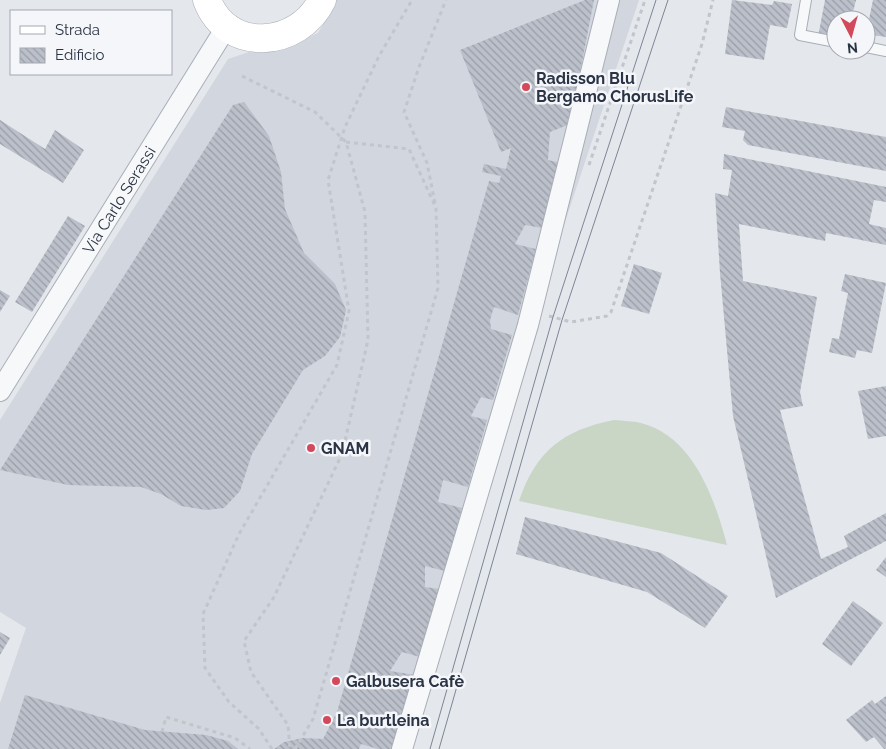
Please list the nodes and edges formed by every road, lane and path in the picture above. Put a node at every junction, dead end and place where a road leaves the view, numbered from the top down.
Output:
1 (207, 0) edge
2 (322, 0) edge
3 (412, 0) edge
4 (446, 0) edge
5 (609, 0) edge
6 (713, 0) edge
7 (806, 0) edge
8 (227, 26) junction
9 (826, 40) edge
10 (242, 76) dead end
11 (346, 142) junction
12 (436, 208) junction
13 (535, 319) junction
14 (6, 371) edge
15 (0, 391) edge
16 (162, 732) dead end
17 (250, 749) edge
18 (272, 749) edge
19 (290, 749) edge
20 (295, 749) edge
21 (402, 749) edge

1 - 8 street
2 - 8 street
3 - 18 path
4 - 12 path
5 - 13 street
6 - 13 path
7 - 9 lane
8 - 14 street, Via Carlo Serassi
10 - 11 path
11 - 12 path
11 - 19 path
12 - 20 path
13 - 21 street
14 - 15 street, Via Carlo Serassi
16 - 17 path

